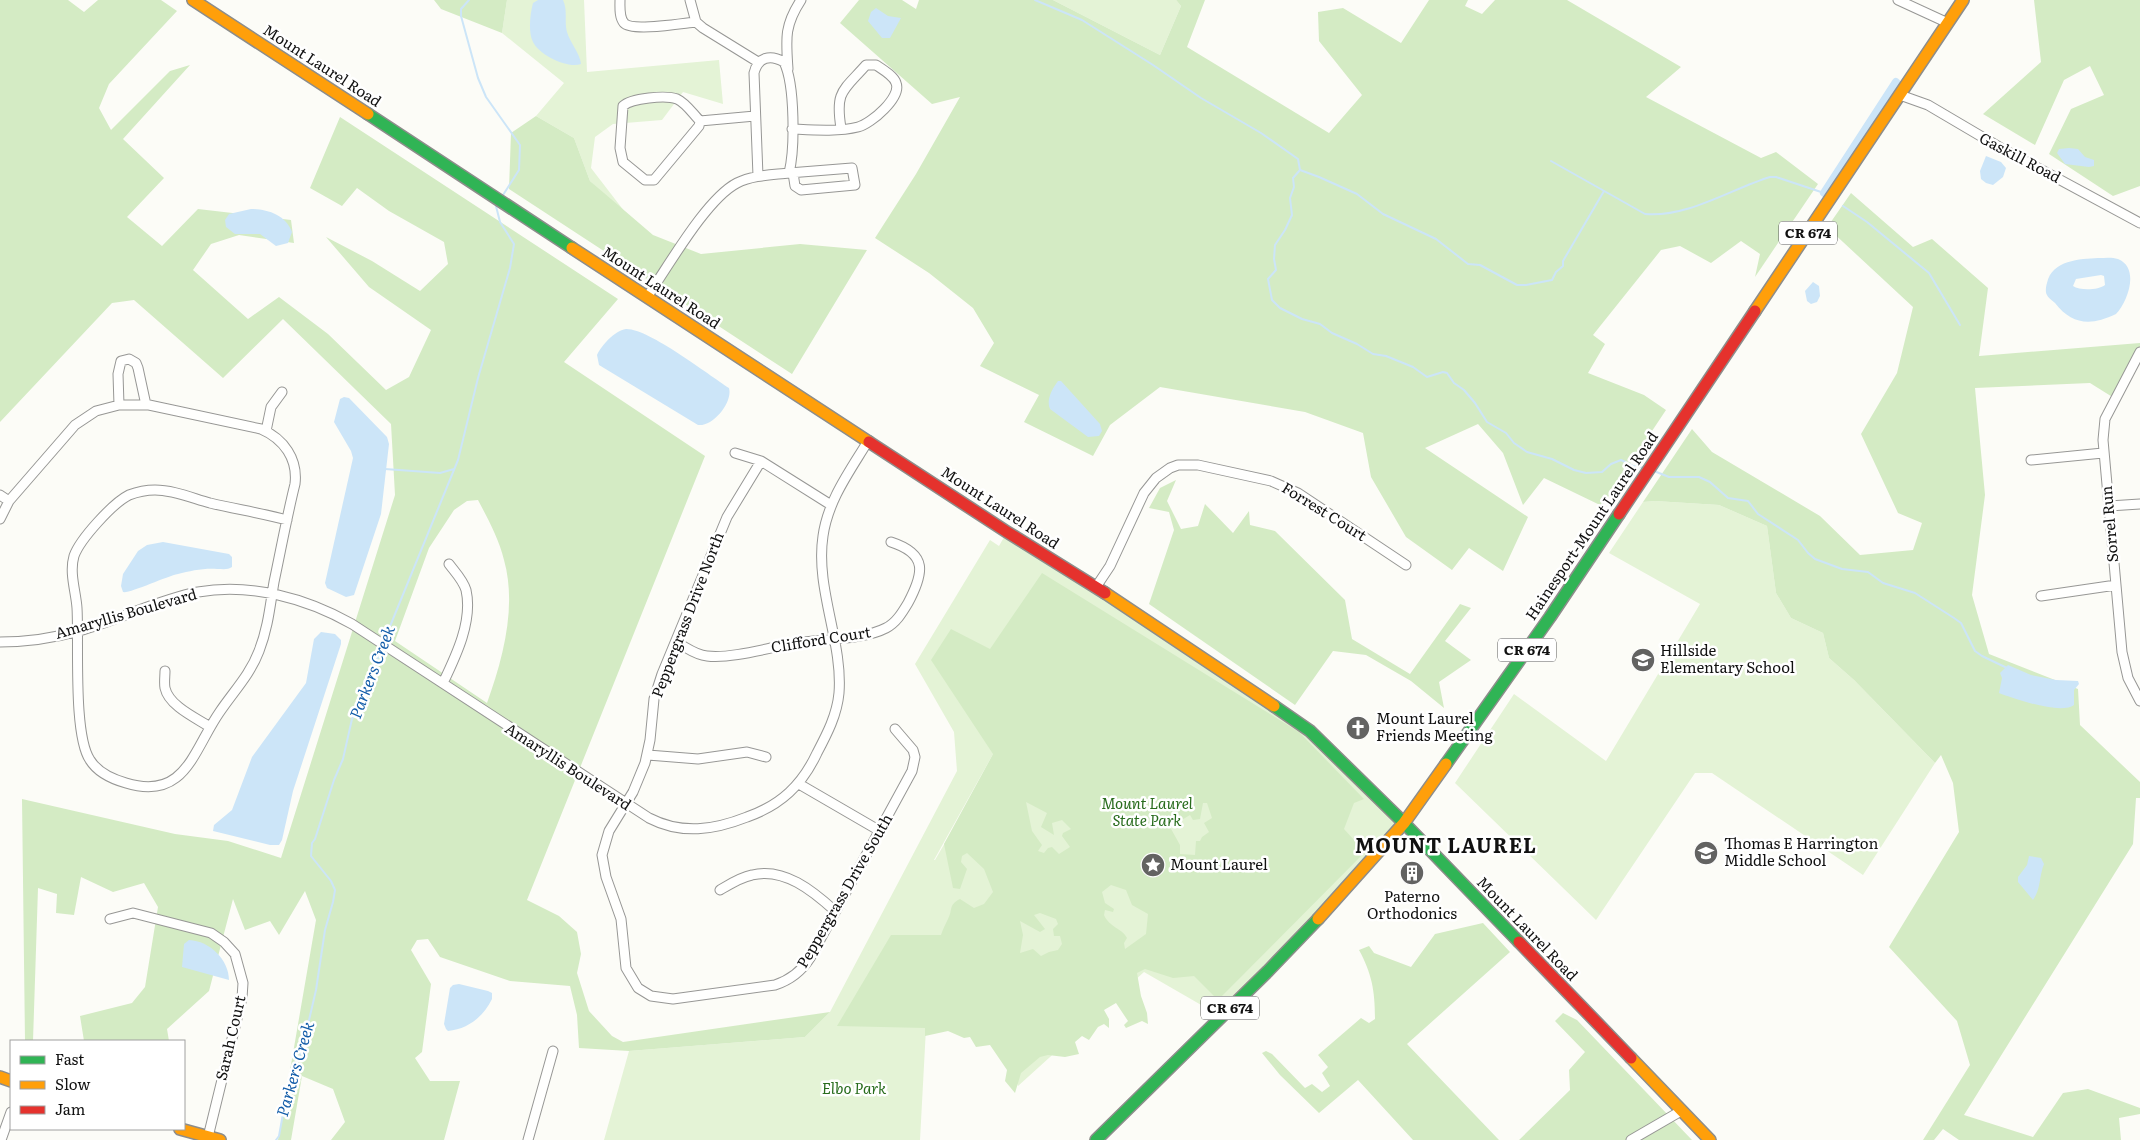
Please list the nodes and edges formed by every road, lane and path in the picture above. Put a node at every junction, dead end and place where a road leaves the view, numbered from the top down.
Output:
1 (193, 0) edge
2 (620, 0) edge
3 (690, 0) edge
4 (800, 0) edge
5 (1898, 0) edge
6 (1963, 0) edge
7 (696, 22) junction
8 (1948, 23) junction
9 (758, 62) junction
10 (788, 71) junction
11 (1900, 95) junction
12 (755, 116) junction
13 (700, 121) junction
14 (841, 128) junction
15 (792, 129) junction
16 (791, 173) junction
17 (758, 176) junction
18 (2140, 223) edge
19 (647, 297) junction
20 (2140, 352) edge
21 (282, 392) dead end
22 (119, 401) junction
23 (146, 405) junction
24 (266, 431) junction
25 (868, 441) junction
26 (2103, 453) junction
27 (735, 454) dead end
28 (2031, 460) dead end
29 (761, 461) junction
30 (0, 494) edge
31 (9, 501) junction
32 (831, 504) junction
33 (2140, 504) edge
34 (2109, 506) junction
35 (0, 518) edge
36 (287, 520) junction
37 (891, 542) dead end
38 (449, 564) dead end
39 (1406, 565) dead end
40 (2116, 585) junction
41 (1096, 587) junction
42 (272, 594) junction
43 (2041, 596) dead end
44 (77, 632) junction
45 (833, 640) junction
46 (0, 642) edge
47 (676, 642) junction
48 (165, 671) dead end
49 (443, 683) junction
50 (2140, 701) edge
51 (210, 727) junction
52 (895, 729) dead end
53 (648, 755) junction
54 (766, 757) dead end
55 (799, 784) junction
56 (625, 804) junction
57 (1404, 823) junction
58 (880, 831) junction
59 (720, 890) dead end
60 (836, 911) junction
61 (110, 919) dead end
62 (553, 1051) dead end
63 (1681, 1111) junction
64 (10, 1115) edge
65 (183, 1130) edge
66 (214, 1139) edge
67 (1, 1140) edge
68 (528, 1140) edge
69 (1096, 1140) edge
70 (1631, 1140) edge
71 (1710, 1140) edge

1 - 19 main road, Mount Laurel Road
2 - 7 street
3 - 7 street
4 - 10 street
5 - 8 street
6 - 8 main road, Hainesport-Mount Laurel Road / CR 674
7 - 9 street
8 - 11 main road, Hainesport-Mount Laurel Road / CR 674
9 - 10 street
9 - 12 street
10 - 15 street
11 - 18 street, Gaskill Road
11 - 57 main road, Hainesport-Mount Laurel Road / CR 674
12 - 13 street
12 - 17 street
13 - 13 street
14 - 14 street
14 - 15 street
15 - 16 street
16 - 16 street
16 - 17 street
17 - 19 street
19 - 25 main road, Mount Laurel Road
20 - 26 street, Sorrel Run
21 - 24 street
22 - 23 street
22 - 23 street
22 - 31 street
23 - 24 street
24 - 36 street
25 - 32 street, Amaryllis Boulevard
25 - 41 main road, Mount Laurel Road
26 - 28 street
26 - 34 street, Sorrel Run
27 - 29 street
29 - 32 street
29 - 47 street, Peppergrass Drive North
30 - 31 street
31 - 35 street
32 - 45 street, Amaryllis Boulevard
33 - 34 street
34 - 40 street, Sorrel Run
36 - 42 street
36 - 44 street
37 - 45 street, Clifford Court
38 - 49 street
39 - 41 street, Forrest Court
40 - 43 street
40 - 50 street, Sorrel Run
41 - 57 main road, Mount Laurel Road
42 - 44 street, Amaryllis Boulevard
42 - 49 street, Amaryllis Boulevard
42 - 51 street
44 - 46 street, Amaryllis Boulevard
44 - 51 street
45 - 47 street, Clifford Court
45 - 55 street, Amaryllis Boulevard
47 - 53 street, Peppergrass Drive North
48 - 51 street
49 - 56 street, Amaryllis Boulevard
52 - 58 street, Peppergrass Drive South
53 - 54 street
53 - 56 street, Peppergrass Drive North
55 - 56 street, Amaryllis Boulevard
55 - 58 street
56 - 60 street, Peppergrass Drive South
57 - 63 main road, Mount Laurel Road
57 - 69 main road, Hainesport-Mount Laurel Road / CR 674
58 - 60 street, Peppergrass Drive South
59 - 60 street
61 - 66 street, Sarah Court
62 - 68 street
63 - 70 street
63 - 71 main road, Mount Laurel Road
64 - 67 street
65 - 66 main road

